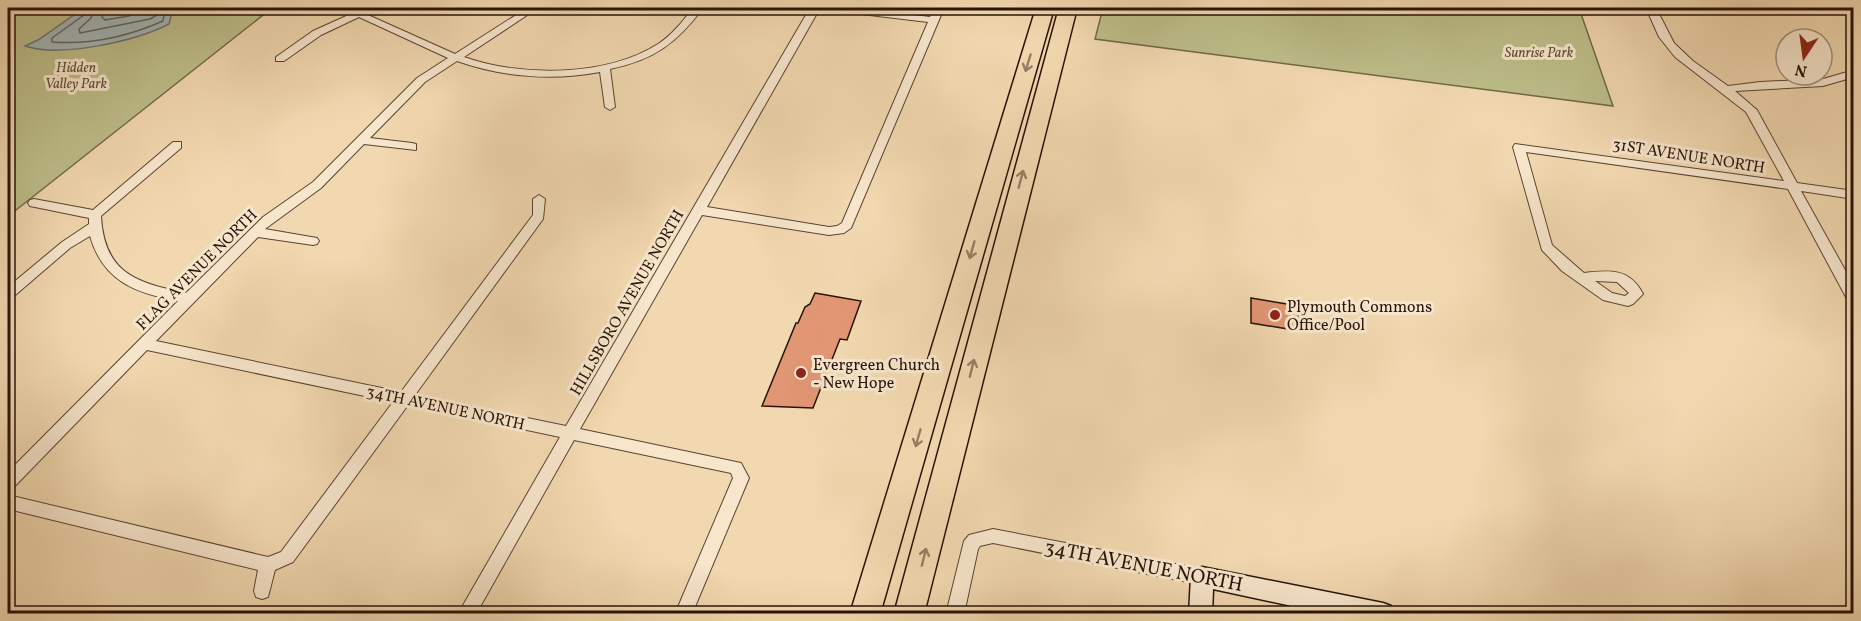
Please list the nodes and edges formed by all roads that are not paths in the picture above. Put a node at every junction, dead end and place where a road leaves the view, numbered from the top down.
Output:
1 (534, 8) edge
2 (698, 8) edge
3 (815, 8) edge
4 (836, 8) edge
5 (939, 8) edge
6 (1045, 8) edge
7 (1068, 8) edge
8 (1651, 8) edge
9 (356, 11) edge
10 (933, 20) junction
11 (456, 57) junction
12 (280, 59) dead end
13 (605, 68) junction
14 (1854, 73) edge
15 (1728, 89) junction
16 (610, 107) dead end
17 (361, 140) junction
18 (177, 145) dead end
19 (412, 147) dead end
20 (1793, 188) junction
21 (1854, 195) edge
22 (539, 199) dead end
23 (34, 203) dead end
24 (699, 210) junction
25 (95, 221) junction
26 (256, 232) junction
27 (313, 241) dead end
28 (1584, 278) dead end
29 (8, 294) edge
30 (190, 299) junction
31 (1854, 299) edge
32 (145, 344) junction
33 (404, 399) junction
34 (569, 432) junction
35 (8, 482) edge
36 (8, 502) edge
37 (889, 535) junction
38 (268, 565) junction
39 (1202, 577) junction
40 (262, 591) dead end
41 (466, 614) edge
42 (683, 614) edge
43 (856, 614) edge
44 (865, 614) edge
45 (909, 614) edge
46 (956, 614) edge
47 (1200, 614) edge
48 (1383, 614) edge

1 - 11 street, FLAG AVENUE NORTH
2 - 13 street
3 - 24 street, HILLSBORO AVENUE NORTH
4 - 10 street
5 - 10 street
6 -> 37 highway
45 -> 7 highway
8 - 15 street
9 - 11 street
9 - 12 street
10 - 24 street
11 - 13 street
11 - 17 street, FLAG AVENUE NORTH
13 - 16 street
14 - 15 street
15 - 20 street
17 - 19 street
17 - 26 street, FLAG AVENUE NORTH
18 - 25 street
20 - 21 street, 31ST AVENUE NORTH
20 - 28 street, 31ST AVENUE NORTH
20 - 31 street
22 - 33 street
23 - 25 street
24 - 34 street, HILLSBORO AVENUE NORTH
25 - 29 street
25 - 30 street
26 - 27 street
26 - 30 street, FLAG AVENUE NORTH
30 - 32 street, FLAG AVENUE NORTH
32 - 33 street, 34TH AVENUE NORTH
32 - 35 street, FLAG AVENUE NORTH
33 - 34 street, 34TH AVENUE NORTH
33 - 38 street
34 - 41 street, HILLSBORO AVENUE NORTH
34 - 42 street, 34TH AVENUE NORTH
36 - 38 street
37 - 43 highway
37 - 44 highway
38 - 40 street
39 - 46 street, 34TH AVENUE NORTH
39 - 47 street
39 - 48 street, 34TH AVENUE NORTH

